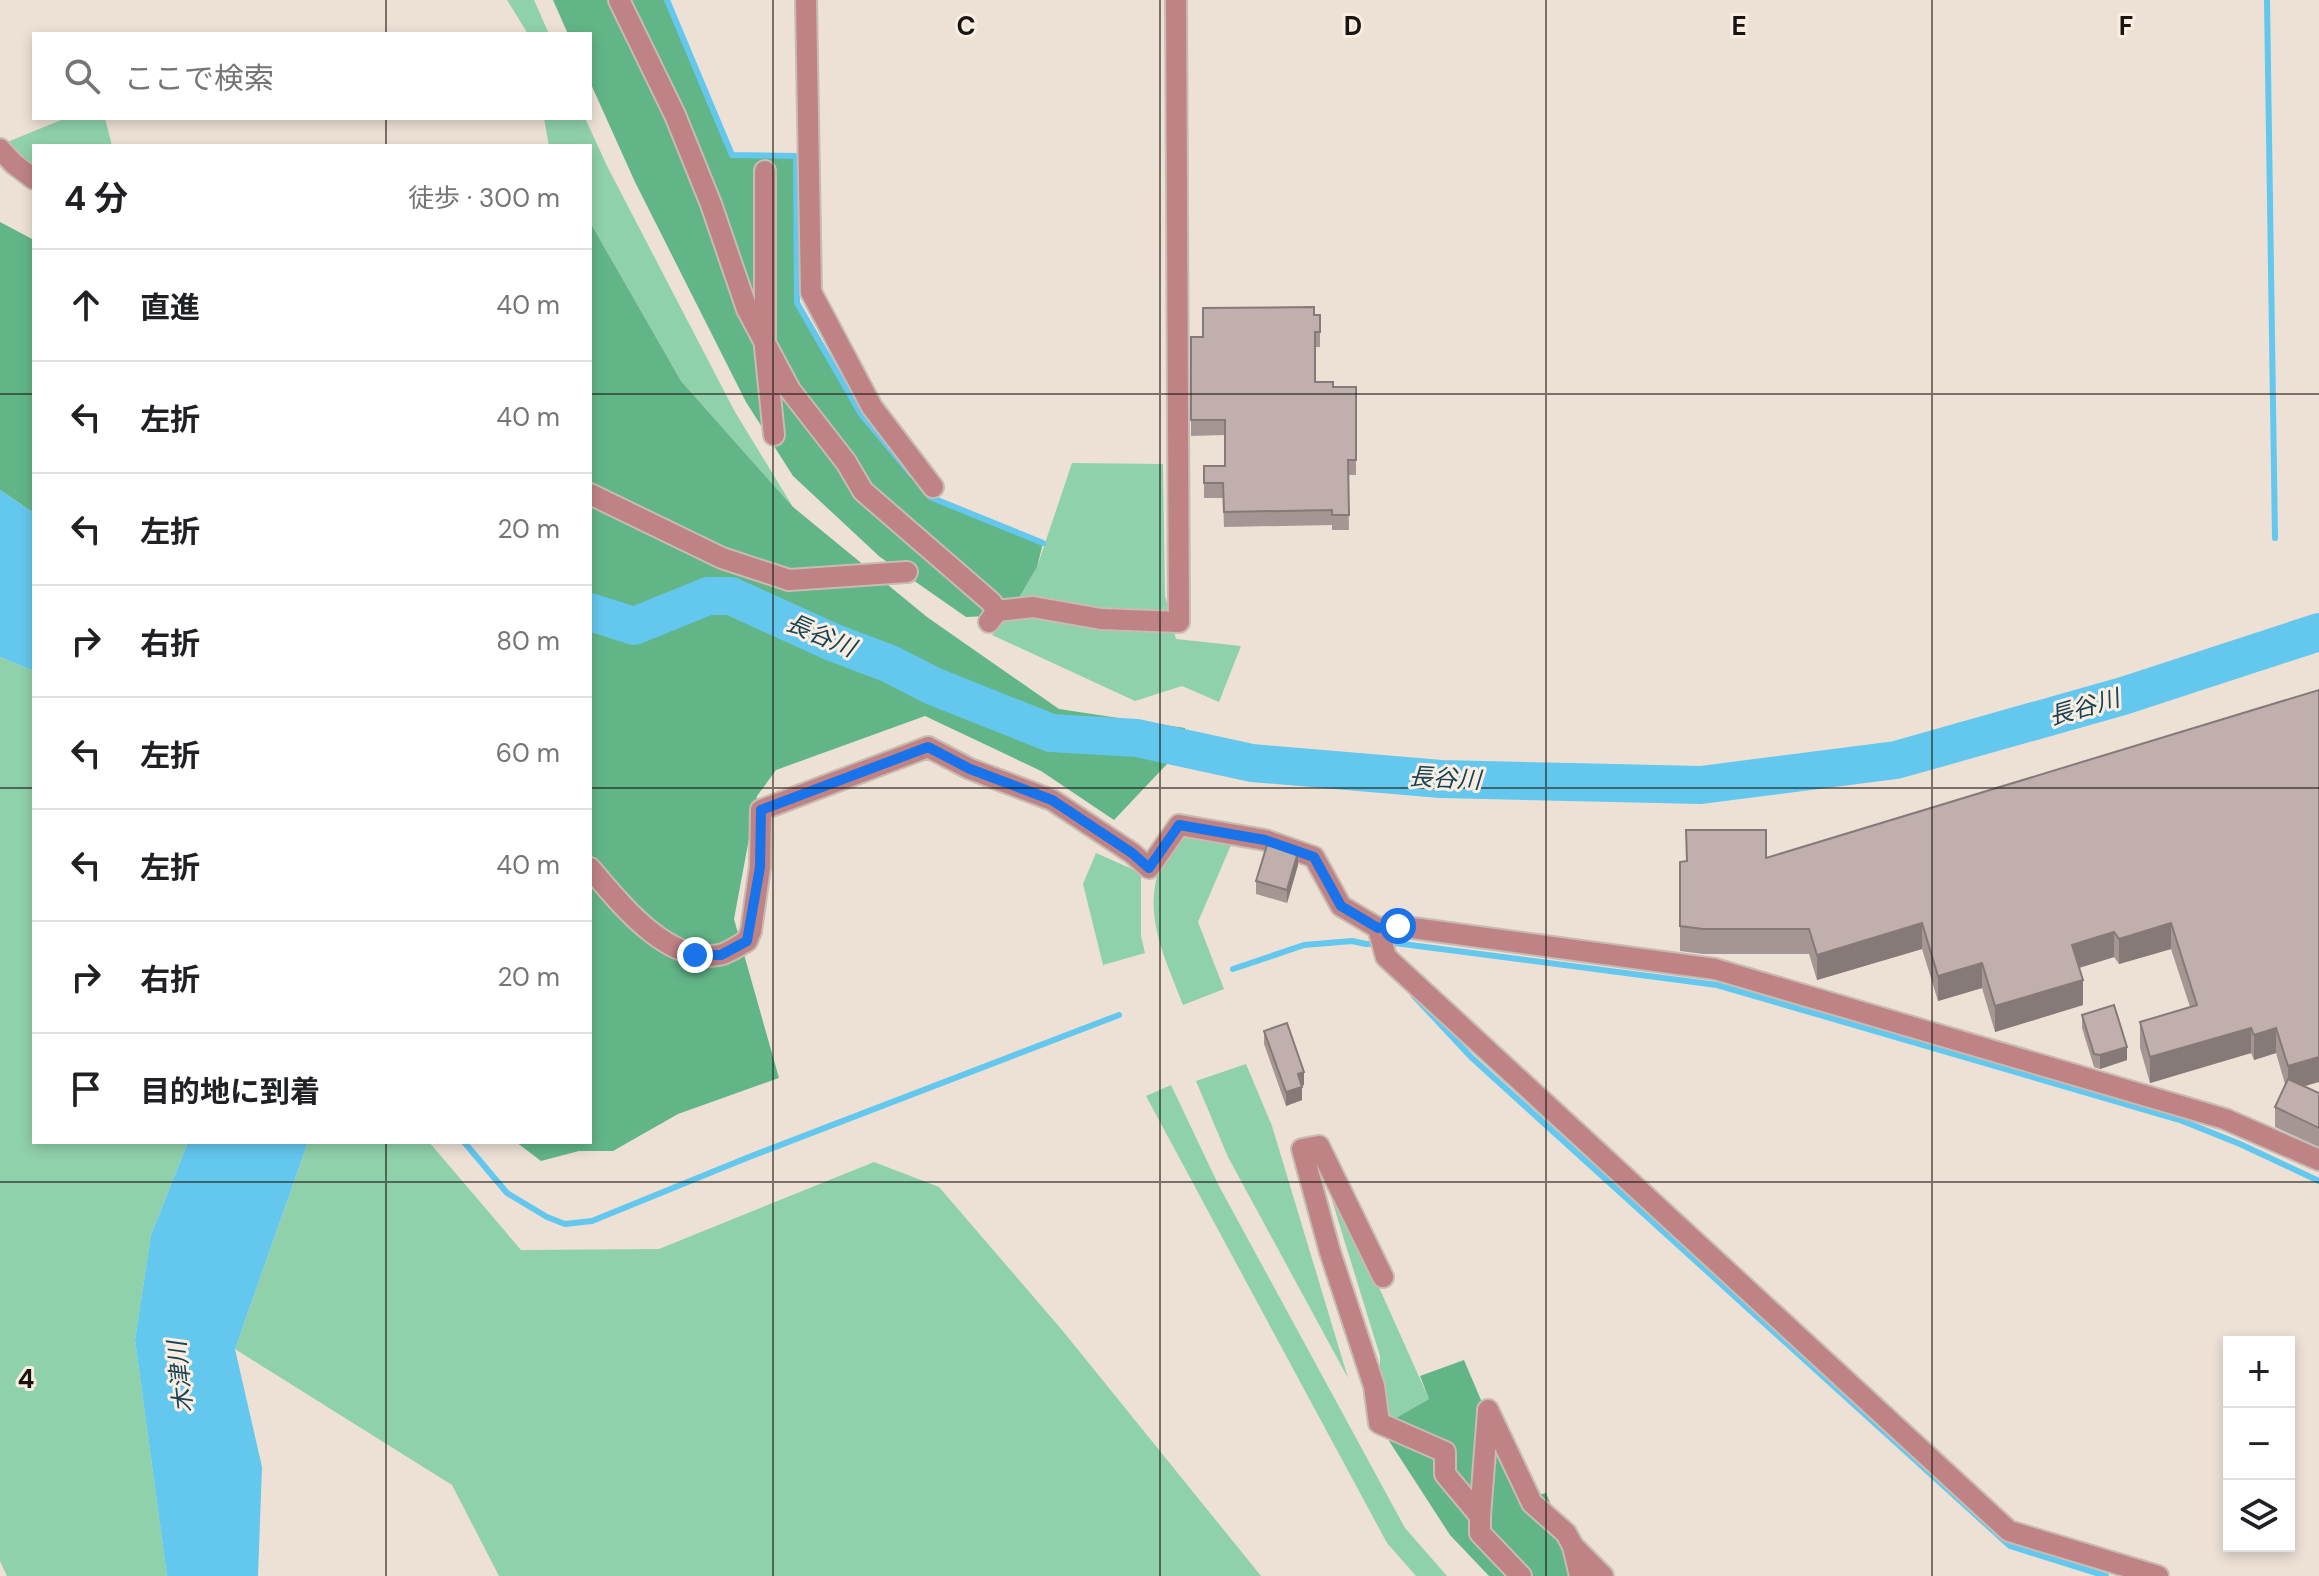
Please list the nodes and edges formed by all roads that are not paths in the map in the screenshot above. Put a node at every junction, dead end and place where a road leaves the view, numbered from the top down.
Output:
1 (619, 0) edge
2 (806, 0) edge
3 (1176, 0) edge
4 (0, 149) edge
5 (765, 171) dead end
6 (32, 178) edge
7 (765, 347) junction
8 (774, 435) dead end
9 (933, 487) dead end
10 (592, 495) edge
11 (907, 572) dead end
12 (592, 870) edge
13 (1378, 928) junction
14 (2319, 1160) edge
15 (1383, 1277) dead end
16 (1480, 1516) junction
17 (1573, 1546) junction
18 (1521, 1576) edge
19 (1580, 1576) edge
20 (1603, 1576) edge
21 (2158, 1576) edge

1 - 7 street
2 - 9 street
3 - 7 street
4 - 6 street
5 - 7 street
7 - 8 street
10 - 11 street
12 - 13 street
13 - 14 street
13 - 21 street
15 - 16 street
16 - 17 street
16 - 18 street
17 - 19 street
17 - 20 street

